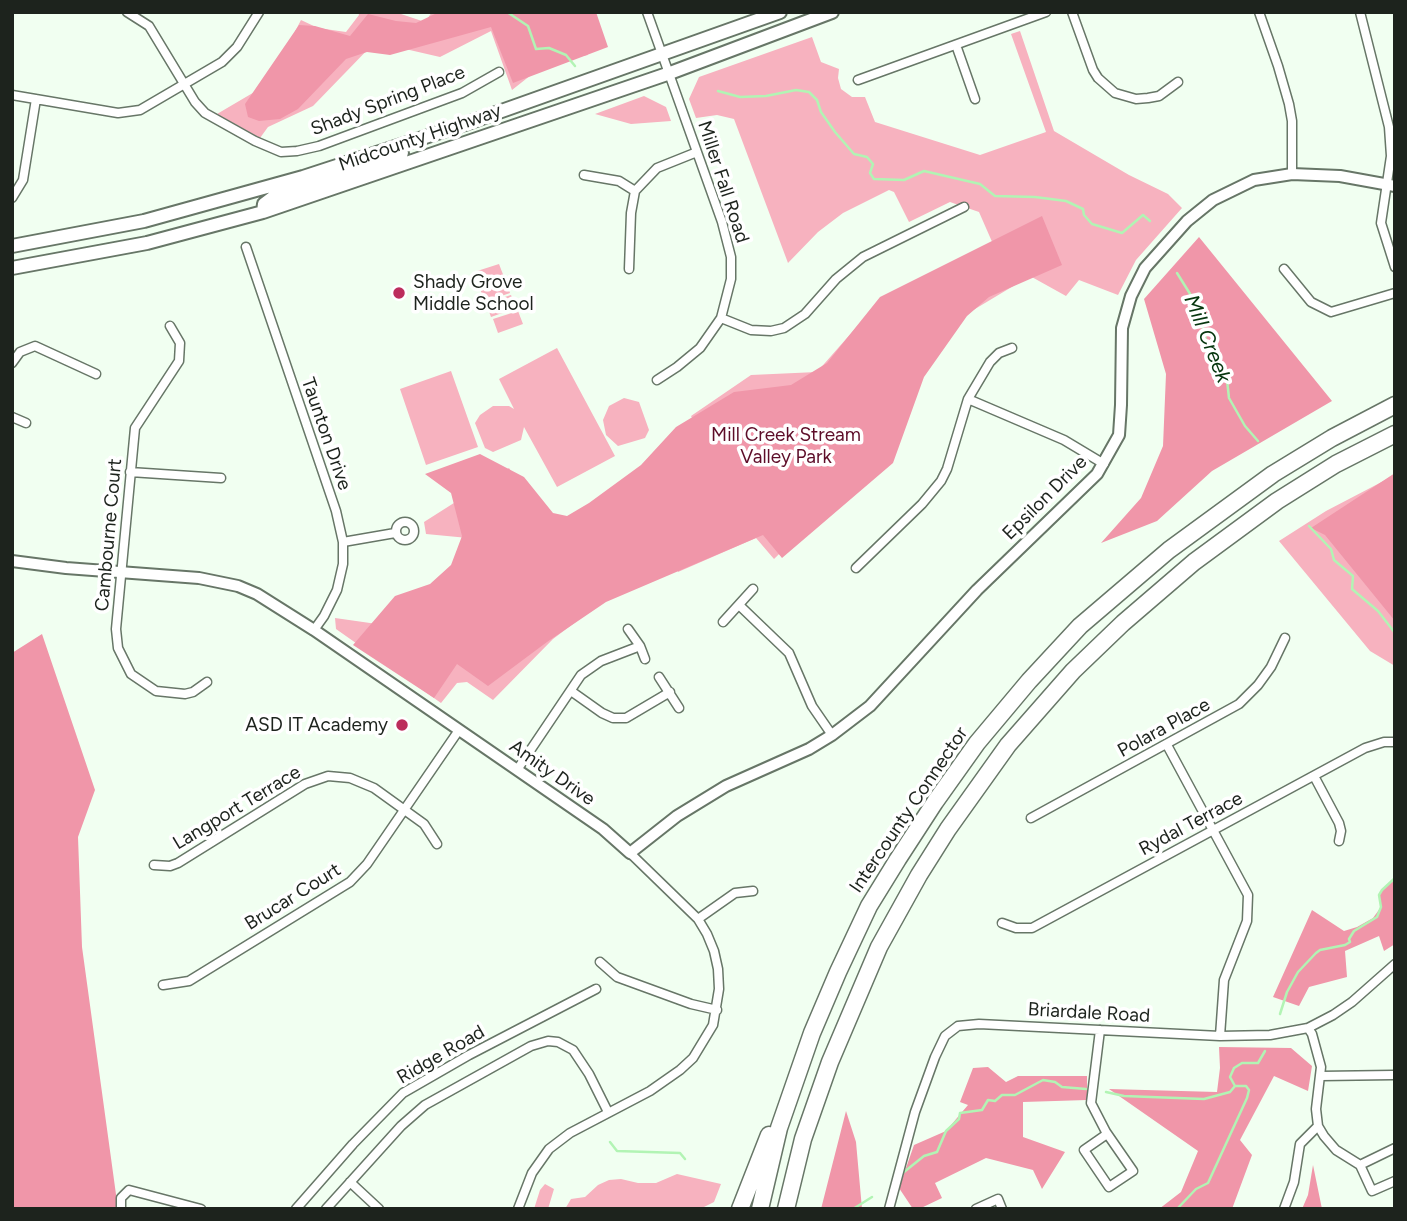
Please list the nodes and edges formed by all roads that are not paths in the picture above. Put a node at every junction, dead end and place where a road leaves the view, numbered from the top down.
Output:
1 (127, 12) edge
2 (260, 12) edge
3 (647, 12) edge
4 (780, 12) edge
5 (832, 12) edge
6 (1046, 12) edge
7 (1072, 12) edge
8 (1259, 12) edge
9 (1360, 12) edge
10 (956, 45) junction
11 (662, 54) junction
12 (499, 72) dead end
13 (670, 73) junction
14 (858, 80) dead end
15 (1178, 82) dead end
16 (185, 84) junction
17 (12, 95) edge
18 (36, 99) junction
19 (975, 99) dead end
20 (466, 124) junction
21 (697, 152) junction
22 (1292, 174) junction
23 (584, 175) dead end
24 (1390, 185) edge
25 (635, 191) junction
26 (12, 198) edge
27 (964, 207) dead end
28 (263, 212) junction
29 (12, 246) edge
30 (246, 247) dead end
31 (1395, 267) edge
32 (12, 268) edge
33 (629, 269) dead end
34 (1284, 269) dead end
35 (1395, 293) edge
36 (721, 318) junction
37 (170, 326) dead end
38 (1012, 348) dead end
39 (12, 363) edge
40 (96, 374) dead end
41 (657, 380) dead end
42 (968, 399) junction
43 (1395, 405) edge
44 (12, 417) edge
45 (26, 423) dead end
46 (1395, 434) edge
47 (1104, 464) junction
48 (130, 472) junction
49 (221, 478) dead end
50 (396, 533) dead end
51 (343, 542) junction
52 (12, 561) edge
53 (856, 568) dead end
54 (121, 572) junction
55 (753, 589) dead end
56 (739, 605) junction
57 (723, 622) dead end
58 (628, 629) dead end
59 (314, 630) junction
60 (1285, 638) dead end
61 (640, 646) junction
62 (645, 659) dead end
63 (659, 677) dead end
64 (207, 682) dead end
65 (571, 691) junction
66 (670, 692) junction
67 (679, 708) dead end
68 (459, 730) junction
69 (832, 735) junction
70 (1395, 742) edge
71 (1167, 745) junction
72 (517, 770) junction
73 (1314, 776) junction
74 (404, 810) junction
75 (1031, 818) dead end
76 (1212, 831) junction
77 (1339, 841) dead end
78 (437, 844) dead end
79 (630, 853) junction
80 (154, 865) dead end
81 (753, 891) dead end
82 (698, 919) junction
83 (1002, 922) dead end
84 (600, 962) dead end
85 (1395, 964) edge
86 (163, 985) dead end
87 (596, 989) dead end
88 (716, 1010) junction
89 (1308, 1028) junction
90 (1100, 1030) junction
91 (811, 1033) junction
92 (1220, 1036) junction
93 (1393, 1075) dead end
94 (1321, 1076) junction
95 (608, 1112) junction
96 (1318, 1126) junction
97 (1107, 1134) junction
98 (803, 1139) junction
99 (1395, 1148) edge
100 (1360, 1165) junction
101 (1395, 1181) edge
102 (350, 1182) junction
103 (121, 1209) edge
104 (201, 1209) edge
105 (296, 1209) edge
106 (326, 1209) edge
107 (379, 1209) edge
108 (519, 1209) edge
109 (740, 1209) edge
110 (760, 1209) edge
111 (786, 1209) edge
112 (794, 1209) edge
113 (888, 1209) edge
114 (976, 1209) edge
115 (1002, 1209) edge
116 (1284, 1209) edge

1 - 16 street, Shady Spring Place
2 - 16 street
3 - 11 street, Miller Fall Road
4 - 11 main road, Midcounty Highway
5 - 13 main road, Midcounty Highway
6 - 10 street
7 - 15 street
8 - 22 street
9 - 24 street
10 - 14 street
10 - 19 street
11 - 13 street, Miller Fall Road
11 - 20 main road, Midcounty Highway
12 - 16 street, Shady Spring Place
13 - 21 street, Miller Fall Road
13 - 28 main road, Midcounty Highway
16 - 18 street
17 - 18 street
18 - 26 street
20 - 28 main road
20 - 29 main road, Midcounty Highway
21 - 25 street
21 - 36 street, Miller Fall Road
22 - 24 street, Epsilon Drive
22 - 47 street, Epsilon Drive
23 - 25 street
24 - 31 street
25 - 33 street
27 - 36 street
28 - 32 main road, Midcounty Highway
30 - 51 street, Taunton Drive
34 - 35 street
36 - 41 street, Miller Fall Road
37 - 48 street, Cambourne Court
38 - 42 street
39 - 40 street
42 - 47 street
42 - 53 street
43 - 91 highway, Intercounty Connector
44 - 45 street
46 - 98 highway
47 - 69 street, Epsilon Drive
48 - 49 street
48 - 54 street, Cambourne Court
50 - 51 street
51 - 59 street, Taunton Drive
52 - 54 street, Amity Drive
54 - 59 street, Amity Drive
54 - 64 street, Cambourne Court
55 - 56 street
56 - 57 street
56 - 69 street
58 - 61 street
59 - 68 street, Amity Drive
60 - 71 street, Polara Place
61 - 62 street
61 - 65 street
63 - 66 street
65 - 66 street
65 - 72 street
66 - 67 street
68 - 72 street, Amity Drive
68 - 74 street, Brucar Court
69 - 79 street, Epsilon Drive
70 - 73 street, Rydal Terrace
71 - 75 street, Polara Place
71 - 76 street
72 - 79 street, Amity Drive
73 - 76 street, Rydal Terrace
73 - 77 street
74 - 78 street, Langport Terrace
74 - 80 street, Langport Terrace
74 - 86 street, Brucar Court
76 - 83 street, Rydal Terrace
76 - 92 street
79 - 82 street, Amity Drive
81 - 82 street
82 - 88 street, Amity Drive
84 - 88 street
85 - 89 street, Briardale Road
87 - 105 street, Ridge Road
88 - 95 street, Amity Drive
89 - 92 street, Briardale Road
89 - 94 street
90 - 92 street, Briardale Road
90 - 97 street
90 - 113 street, Briardale Road
91 - 109 highway
91 - 110 highway, Intercounty Connector
93 - 94 street
94 - 96 street
95 - 102 street
95 - 108 street, Amity Drive
96 - 100 street
96 - 116 street
97 - 97 street
98 - 111 highway
98 - 112 highway
99 - 100 street
100 - 101 street
102 - 106 street
102 - 107 street
103 - 104 street
114 - 115 street

